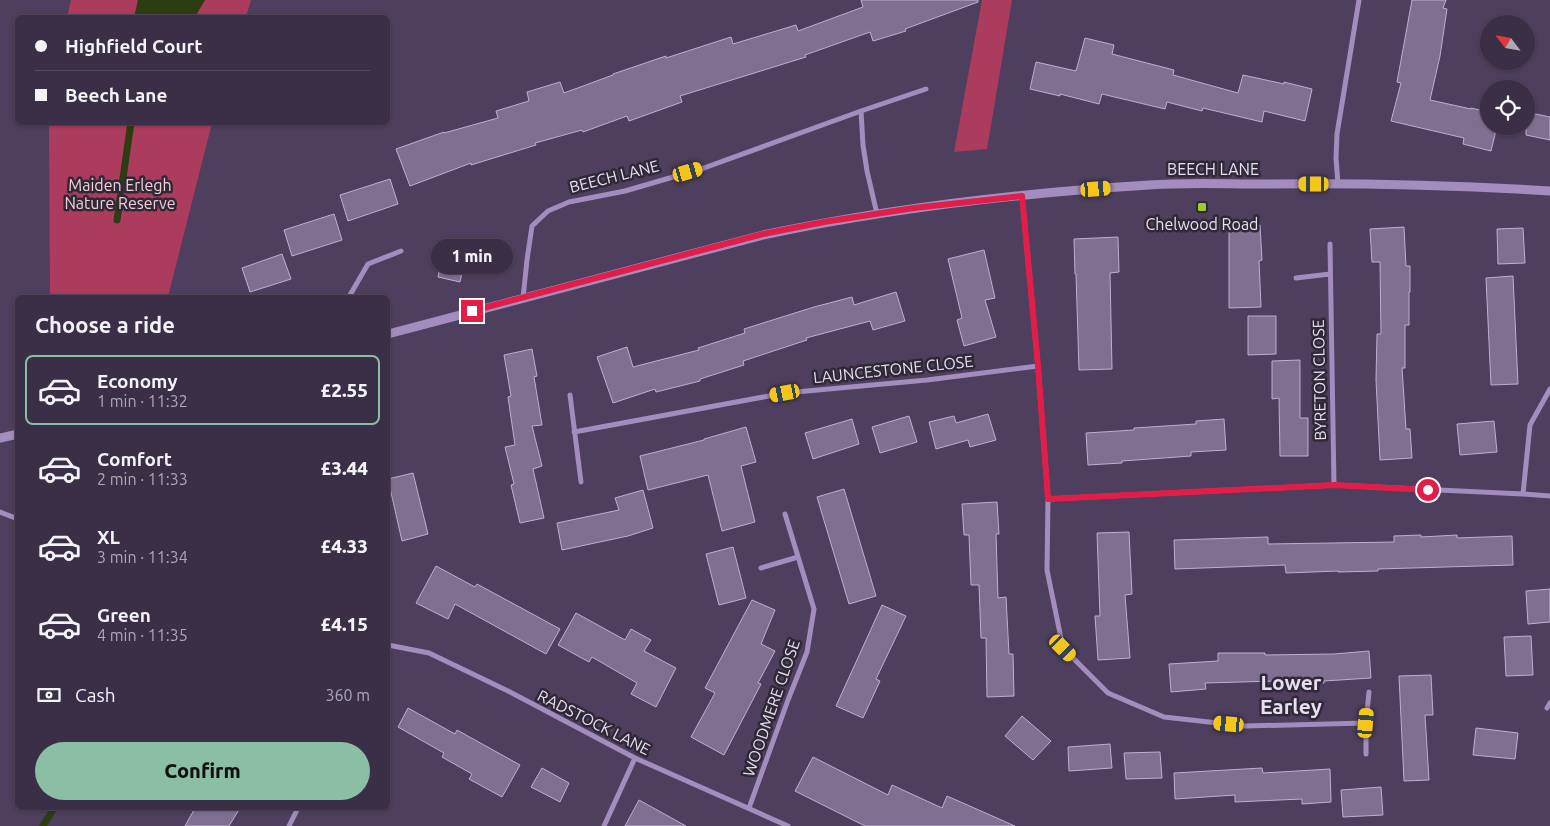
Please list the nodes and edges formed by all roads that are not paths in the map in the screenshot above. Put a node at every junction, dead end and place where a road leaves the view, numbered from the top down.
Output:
1 (1360, 0) edge
2 (926, 89) dead end
3 (861, 111) junction
4 (1338, 184) junction
5 (1550, 191) edge
6 (1022, 196) junction
7 (878, 214) junction
8 (1330, 244) dead end
9 (400, 251) dead end
10 (1330, 274) junction
11 (1296, 278) dead end
12 (350, 295) edge
13 (523, 298) junction
14 (390, 333) edge
15 (1038, 366) junction
16 (1550, 389) edge
17 (570, 396) dead end
18 (574, 432) junction
19 (15, 435) edge
20 (0, 438) edge
21 (581, 482) dead end
22 (1334, 485) junction
23 (1523, 494) junction
24 (1550, 496) edge
25 (1048, 499) junction
26 (0, 512) edge
27 (785, 514) dead end
28 (15, 518) edge
29 (798, 557) junction
30 (762, 568) dead end
31 (390, 645) edge
32 (1368, 692) dead end
33 (1550, 702) edge
34 (1547, 708) dead end
35 (1366, 723) junction
36 (1366, 754) dead end
37 (635, 758) junction
38 (749, 808) junction
39 (297, 810) edge
40 (289, 826) edge
41 (604, 826) edge
42 (788, 826) edge

1 - 4 street
2 - 3 street, BEECH LANE
3 - 7 street
3 - 13 street, BEECH LANE
4 - 5 street, BEECH LANE
4 - 6 street, BEECH LANE
6 - 7 street, BEECH LANE
6 - 15 street
7 - 13 street, BEECH LANE
8 - 10 street, BYRETON CLOSE
9 - 12 street
10 - 11 street
10 - 22 street, BYRETON CLOSE
13 - 14 street, BEECH LANE
15 - 18 street, LAUNCESTONE CLOSE
15 - 25 street
16 - 23 street
17 - 18 street
18 - 21 street
19 - 20 street
22 - 23 street
22 - 25 street
23 - 24 street
25 - 35 street
26 - 28 street
27 - 29 street, WOODMERE CLOSE
29 - 30 street
29 - 38 street, WOODMERE CLOSE
31 - 37 street, RADSTOCK LANE
32 - 35 street
33 - 34 street
35 - 36 street
37 - 38 street, RADSTOCK LANE
37 - 41 street
38 - 42 street, RADSTOCK LANE
39 - 40 street

